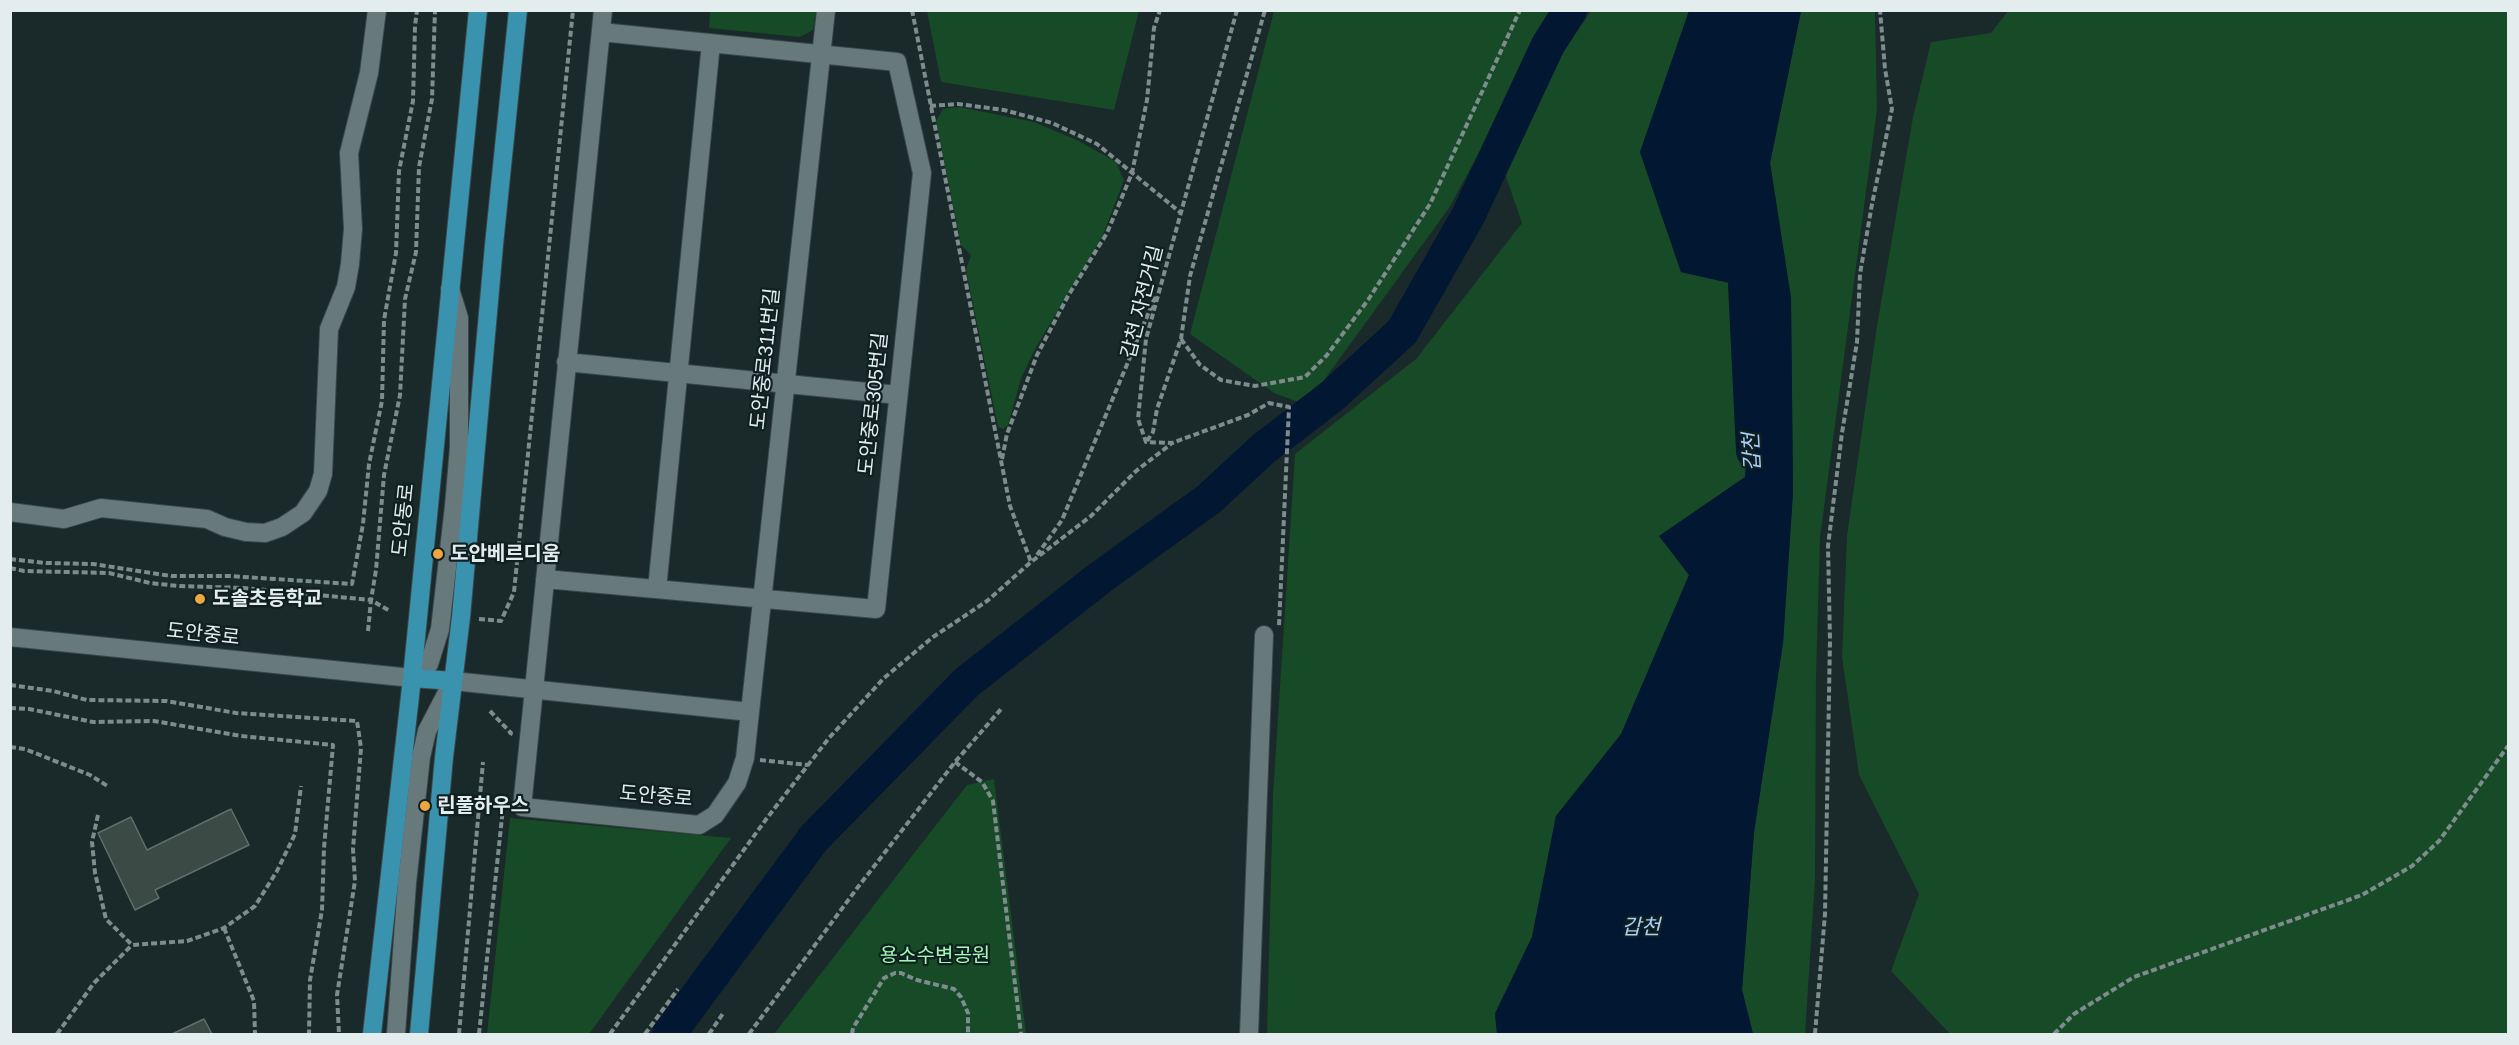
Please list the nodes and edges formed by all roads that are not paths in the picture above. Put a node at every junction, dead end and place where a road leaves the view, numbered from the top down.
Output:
1 (377, 10) edge
2 (478, 10) edge
3 (518, 10) edge
4 (603, 10) edge
5 (826, 10) edge
6 (601, 32) junction
7 (711, 43) junction
8 (822, 54) junction
9 (450, 287) junction
10 (566, 362) junction
11 (679, 373) junction
12 (786, 384) junction
13 (898, 395) junction
14 (10, 512) edge
15 (545, 579) junction
16 (657, 589) junction
17 (762, 599) junction
18 (10, 626) edge
19 (1264, 634) dead end
20 (10, 638) edge
21 (29, 639) junction
22 (412, 678) junction
23 (453, 681) junction
24 (534, 690) junction
25 (750, 712) junction
26 (372, 1035) edge
27 (396, 1035) edge
28 (419, 1035) edge
29 (1249, 1035) edge

1 - 14 street
2 - 9 main road, 도안동로
3 - 23 main road
4 - 6 street
5 - 8 street, 도안중로311번길
6 - 7 street
6 - 10 street
7 - 8 street
7 - 11 street
8 - 12 street, 도안중로311번길
8 - 13 street, 도안중로305번길
9 - 22 main road, 도안동로
9 - 22 street
10 - 11 street
10 - 15 street
11 - 12 street
11 - 16 street
12 - 13 street
12 - 17 street, 도안중로311번길
13 - 17 street, 도안중로305번길
15 - 16 street, 도안중로305번길
15 - 24 street
16 - 17 street, 도안중로305번길
17 - 25 street, 도안중로311번길
18 - 21 street
19 - 29 street
20 - 21 street, 도안중로
21 - 22 street, 도안중로
22 - 23 main road, 도안중로
22 - 26 main road, 도안동로
23 - 24 street, 도안중로
23 - 27 street
23 - 28 main road
24 - 25 street, 도안중로
24 - 25 street, 도안중로

